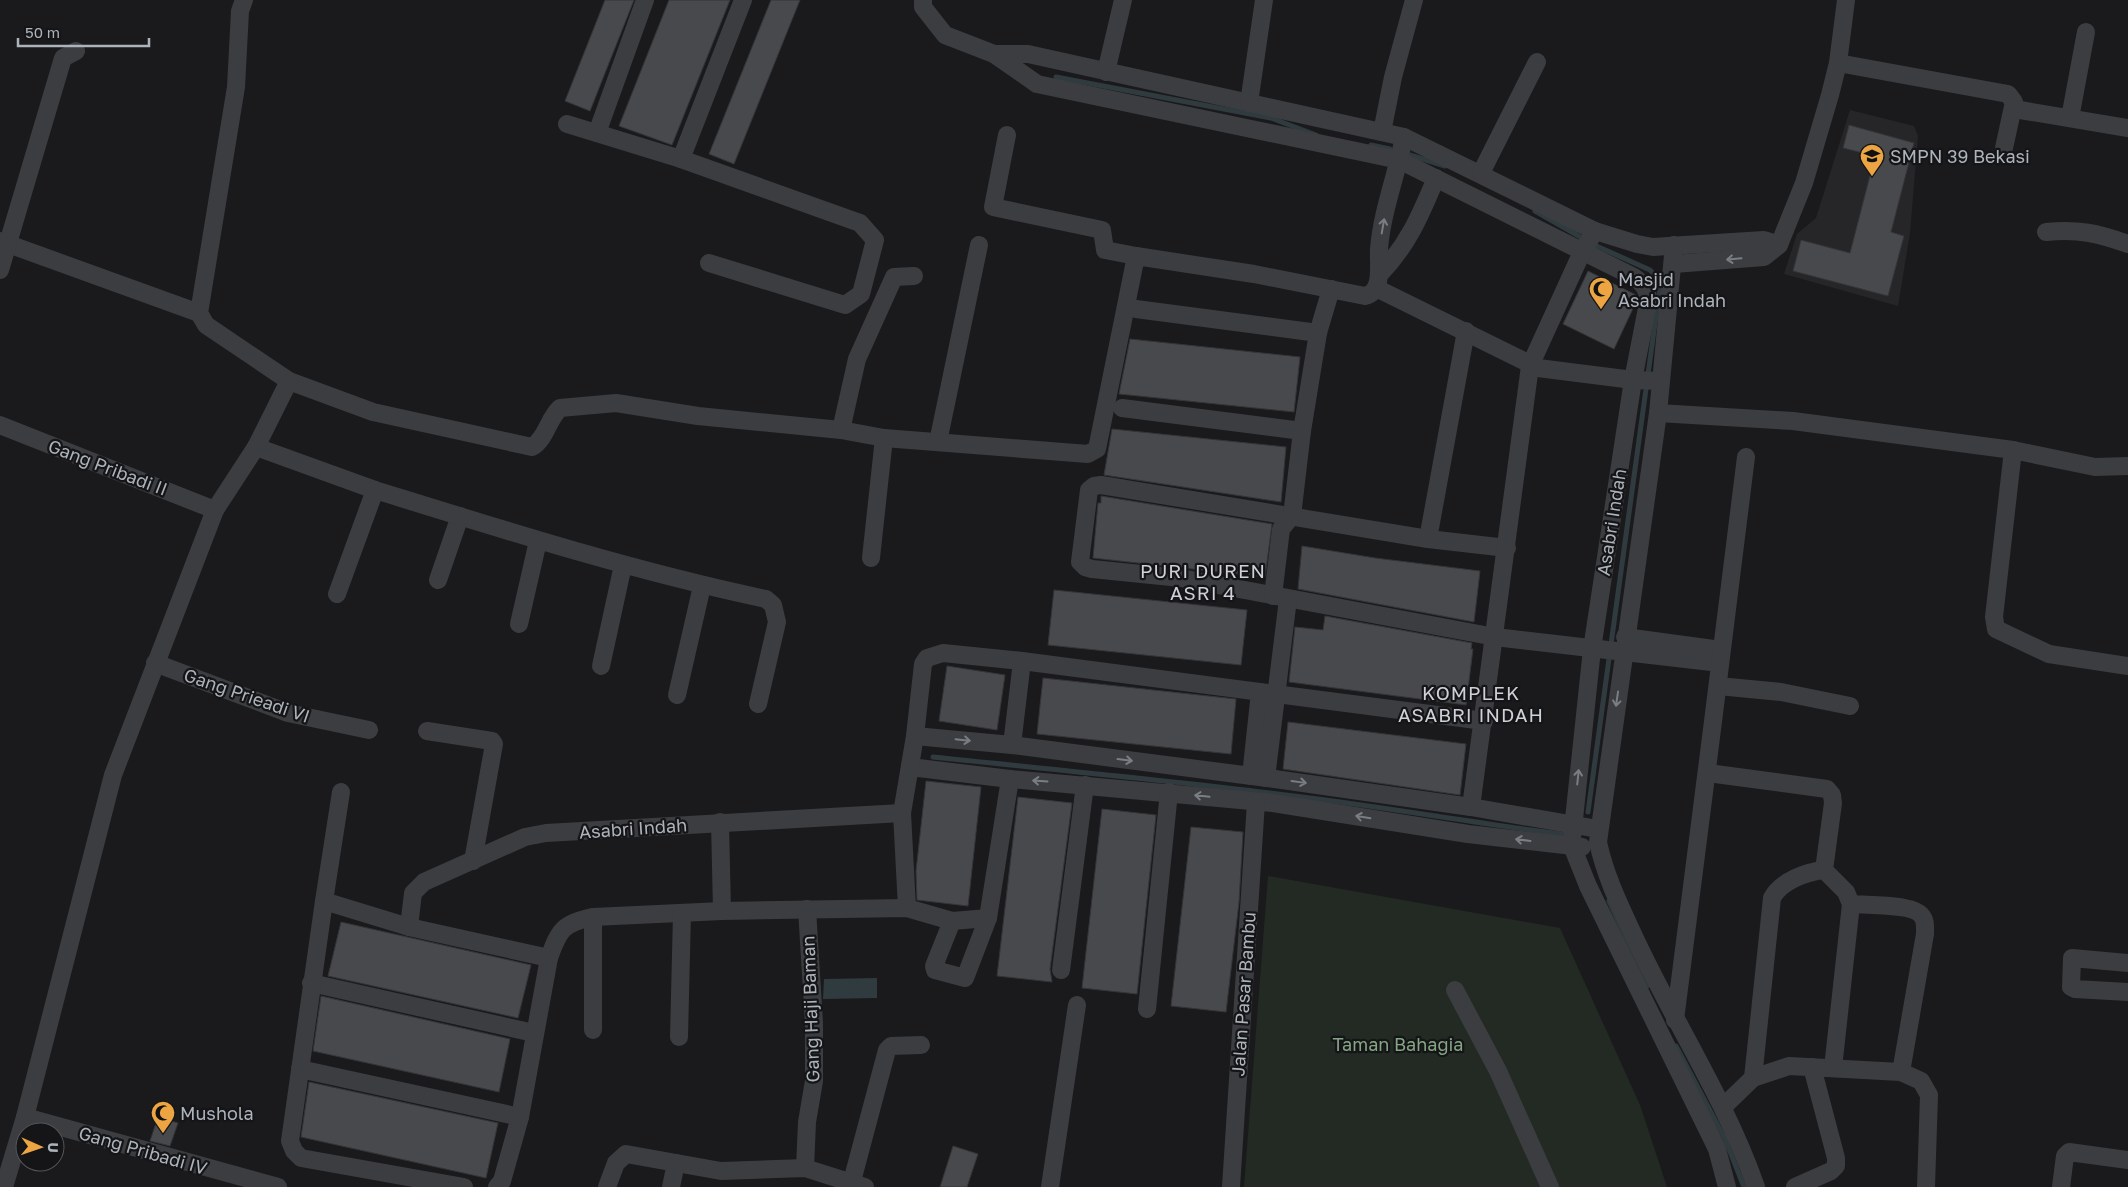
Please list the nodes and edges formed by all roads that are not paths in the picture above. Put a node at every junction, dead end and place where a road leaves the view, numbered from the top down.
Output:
1 (244, 0) edge
2 (645, 0) edge
3 (743, 0) edge
4 (923, 0) edge
5 (1122, 0) edge
6 (1264, 0) edge
7 (1414, 0) edge
8 (1846, 0) edge
9 (2086, 32) dead end
10 (76, 51) dead end
11 (994, 54) junction
12 (1537, 62) dead end
13 (1838, 62) junction
14 (1106, 72) junction
15 (1249, 103) junction
16 (2014, 109) junction
17 (2070, 118) junction
18 (567, 124) dead end
19 (2128, 128) edge
20 (597, 132) junction
21 (1382, 132) junction
22 (1007, 135) dead end
23 (1404, 137) junction
24 (2004, 148) dead end
25 (681, 159) junction
26 (1399, 160) junction
27 (1482, 173) junction
28 (1436, 178) junction
29 (1595, 231) junction
30 (2046, 232) dead end
31 (4, 242) edge
32 (2128, 244) edge
33 (979, 245) dead end
34 (1674, 245) junction
35 (1779, 245) junction
36 (1582, 252) junction
37 (1136, 256) junction
38 (709, 263) dead end
39 (1674, 264) junction
40 (0, 270) edge
41 (914, 276) dead end
42 (1378, 281) junction
43 (1331, 289) junction
44 (1136, 309) dead end
45 (199, 313) junction
46 (1466, 331) junction
47 (1318, 332) junction
48 (1530, 366) junction
49 (1647, 380) junction
50 (289, 381) junction
51 (1122, 408) dead end
52 (1658, 413) junction
53 (0, 425) edge
54 (841, 430) junction
55 (1302, 431) junction
56 (884, 438) junction
57 (938, 442) junction
58 (256, 448) junction
59 (2013, 450) junction
60 (1746, 457) dead end
61 (2128, 466) edge
62 (374, 490) junction
63 (216, 510) junction
64 (460, 516) junction
65 (1292, 516) junction
66 (1428, 539) junction
67 (538, 541) junction
68 (1506, 548) junction
69 (871, 558) dead end
70 (623, 565) junction
71 (438, 580) dead end
72 (702, 586) junction
73 (336, 594) dead end
74 (1281, 597) junction
75 (519, 624) dead end
76 (1495, 637) junction
77 (1611, 647) junction
78 (1721, 657) junction
79 (1022, 661) junction
80 (155, 663) junction
81 (601, 666) dead end
82 (2128, 666) edge
83 (1718, 686) junction
84 (1269, 693) junction
85 (677, 695) dead end
86 (758, 704) dead end
87 (1850, 706) dead end
88 (1484, 721) junction
89 (369, 730) dead end
90 (427, 731) dead end
91 (915, 736) junction
92 (1012, 745) junction
93 (910, 767) junction
94 (1708, 773) junction
95 (1010, 779) junction
96 (1086, 785) junction
97 (1267, 789) junction
98 (341, 792) dead end
99 (1169, 792) junction
100 (1471, 807) junction
101 (902, 813) junction
102 (720, 822) junction
103 (1598, 829) junction
104 (1572, 834) junction
105 (1599, 850) junction
106 (472, 861) junction
107 (1824, 870) junction
108 (324, 901) junction
109 (1851, 904) junction
110 (907, 908) junction
111 (806, 909) junction
112 (722, 911) junction
113 (682, 913) junction
114 (594, 917) junction
115 (988, 918) junction
116 (952, 921) junction
117 (409, 927) junction
118 (549, 958) junction
119 (2128, 963) edge
120 (1061, 970) dead end
121 (311, 983) junction
122 (1455, 990) dead end
123 (2128, 992) edge
124 (1077, 1005) dead end
125 (1147, 1009) dead end
126 (1675, 1020) junction
127 (593, 1030) dead end
128 (534, 1033) junction
129 (679, 1037) dead end
130 (921, 1045) dead end
131 (1812, 1067) junction
132 (1832, 1068) junction
133 (300, 1069) junction
134 (1900, 1072) junction
135 (1753, 1078) junction
136 (1723, 1107) junction
137 (520, 1116) junction
138 (25, 1117) junction
139 (2128, 1160) edge
140 (5, 1161) edge
141 (676, 1163) junction
142 (805, 1168) junction
143 (858, 1186) edge
144 (4, 1187) edge
145 (278, 1187) edge
146 (464, 1187) edge
147 (497, 1187) edge
148 (607, 1187) edge
149 (671, 1187) edge
150 (1050, 1187) edge
151 (1231, 1187) edge
152 (1550, 1187) edge
153 (1727, 1187) edge
154 (1756, 1187) edge
155 (1795, 1187) edge
156 (1926, 1187) edge
157 (2061, 1187) edge

1 - 45 street
2 - 20 street
3 - 25 street
4 - 11 street
5 - 14 street
6 - 15 street
7 - 21 street
8 - 13 street
9 - 17 street
10 - 31 street
11 - 14 street
11 - 26 street
12 - 27 street
13 - 16 street
13 - 35 street
14 - 15 street
15 - 21 street
16 - 17 street
16 - 24 street
17 - 19 street
18 - 20 street
20 - 25 street
21 - 23 street
22 - 37 street
23 - 26 street
23 - 27 street
25 - 38 street
26 - 28 street
42 -> 26 street
27 - 29 street
28 - 36 street
28 - 42 street
29 - 34 street
29 - 36 street
30 - 32 street
31 - 40 street
31 - 45 street
33 - 57 street
34 - 35 street
34 - 39 street
35 -> 39 street
36 - 48 street
36 - 49 street, Asabri Indah
37 - 43 street
37 - 57 street
39 - 49 street
41 - 54 street
42 - 43 street
42 - 46 street
43 - 47 street
44 - 47 street
45 - 50 street
46 - 48 street
46 - 66 street
47 - 55 street
48 - 49 street
48 - 68 street
49 - 52 street
49 - 77 street, Asabri Indah
50 - 54 street
50 - 58 street
51 - 55 street
52 - 59 street
52 - 77 street
53 - 63 street, Gang Pribadi II
54 - 56 street
55 - 65 street
56 - 57 street
56 - 69 street
58 - 62 street
58 - 63 street
59 - 61 street
59 - 82 street
60 - 78 street
62 - 64 street
62 - 73 street
63 - 80 street
64 - 67 street
64 - 71 street
65 - 66 street
65 - 74 street, Jalan Pasar Bambu
65 - 74 street
66 - 68 street
67 - 70 street
67 - 75 street
68 - 76 street
70 - 72 street
70 - 81 street
72 - 85 street
72 - 86 street
74 - 76 street
74 - 84 street, Jalan Pasar Bambu
76 - 77 street
76 - 88 street
77 - 78 street
77 -> 103 street
104 -> 77 street, Asabri Indah
78 - 83 street
79 - 84 street
79 - 91 street
79 - 92 street
80 - 89 street, Gang Prieadi VI
80 - 138 street
83 - 87 street
83 - 94 street
84 - 88 street
84 - 97 street, Jalan Pasar Bambu
88 - 100 street
90 - 106 street
91 -> 92 street
91 - 93 street
92 -> 97 street
93 - 95 street
93 - 101 street
94 - 107 street
94 - 126 street
96 -> 95 street
95 - 115 street
96 - 99 street
96 - 120 street
97 -> 99 street
97 -> 100 street
104 -> 97 street
97 - 151 street, Jalan Pasar Bambu
98 - 108 street
99 - 125 street
100 - 104 street
101 - 102 street, Asabri Indah
101 - 110 street
102 - 106 street, Asabri Indah
102 - 112 street
103 - 104 street
103 - 105 street
104 - 105 street
104 - 153 street
105 - 126 street
106 - 117 street, Asabri Indah
107 - 109 street
107 - 135 street
108 - 117 street
108 - 121 street
109 - 132 street
109 - 134 street
110 - 111 street
110 - 116 street
111 - 112 street
111 - 142 street, Gang Haji Baman
112 - 113 street
113 - 114 street
113 - 129 street
114 - 118 street
114 - 127 street
115 - 116 street
115 - 116 street
117 - 118 street
118 - 128 street
119 - 123 street
121 - 128 street
121 - 133 street
122 - 152 street
124 - 150 street
126 - 136 street
128 - 137 street
130 - 143 street
131 - 132 street
131 - 135 street
131 - 155 street
132 - 134 street
133 - 137 street
133 - 146 street
134 - 156 street
135 - 136 street
136 - 154 street
137 - 147 street
138 - 140 street
138 - 145 street, Gang Pribadi IV
139 - 157 street
140 - 144 street
141 - 142 street
141 - 148 street
141 - 149 street
142 - 143 street

